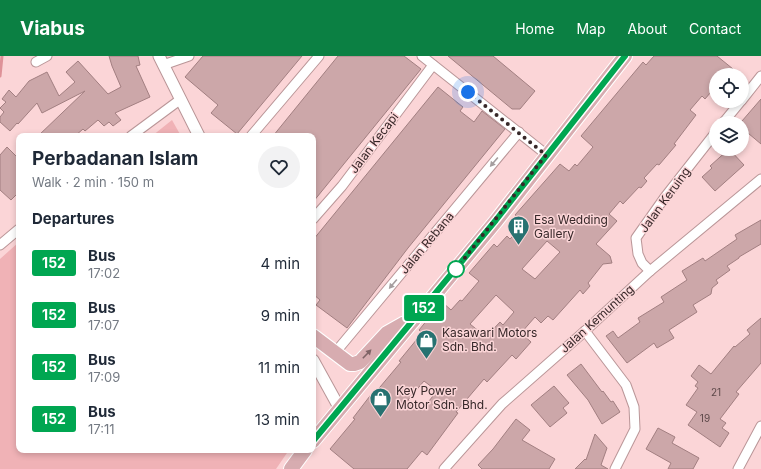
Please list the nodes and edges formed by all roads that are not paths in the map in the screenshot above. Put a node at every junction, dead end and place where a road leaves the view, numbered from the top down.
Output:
1 (47, 56) edge
2 (189, 56) edge
3 (319, 56) edge
4 (625, 56) edge
5 (161, 60) edge
6 (429, 60) edge
7 (36, 62) dead end
8 (761, 76) edge
9 (749, 90) edge
10 (181, 99) junction
11 (735, 108) edge
12 (728, 116) edge
13 (519, 132) junction
14 (135, 133) edge
15 (198, 133) edge
16 (254, 133) edge
17 (709, 141) edge
18 (546, 155) junction
19 (761, 179) edge
20 (316, 216) edge
21 (16, 232) edge
22 (0, 245) edge
23 (650, 271) junction
24 (413, 321) junction
25 (584, 332) junction
26 (316, 339) edge
27 (334, 354) junction
28 (316, 365) edge
29 (340, 409) junction
30 (761, 426) edge
31 (316, 437) edge
32 (303, 453) edge
33 (291, 469) edge
34 (444, 469) edge
35 (615, 469) edge
36 (738, 469) edge

1 - 7 street
2 - 5 street
3 - 16 street
4 - 18 main road
5 - 10 street
6 - 13 street
6 - 20 street, Jalan Kecapi
8 - 9 street
10 - 14 street
10 - 15 street
11 - 12 street
13 - 18 street
13 -> 27 street, Jalan Rebana
17 - 23 street, Jalan Keruing
18 - 24 main road
19 - 23 street, Jalan Kemunting
21 - 22 street
23 - 25 street, Jalan Kemunting
27 -> 24 main road
24 - 29 main road
25 - 34 street, Jalan Kemunting
25 - 35 street
26 - 27 main road
28 - 29 street
29 - 31 main road
30 - 36 street
32 - 33 main road

